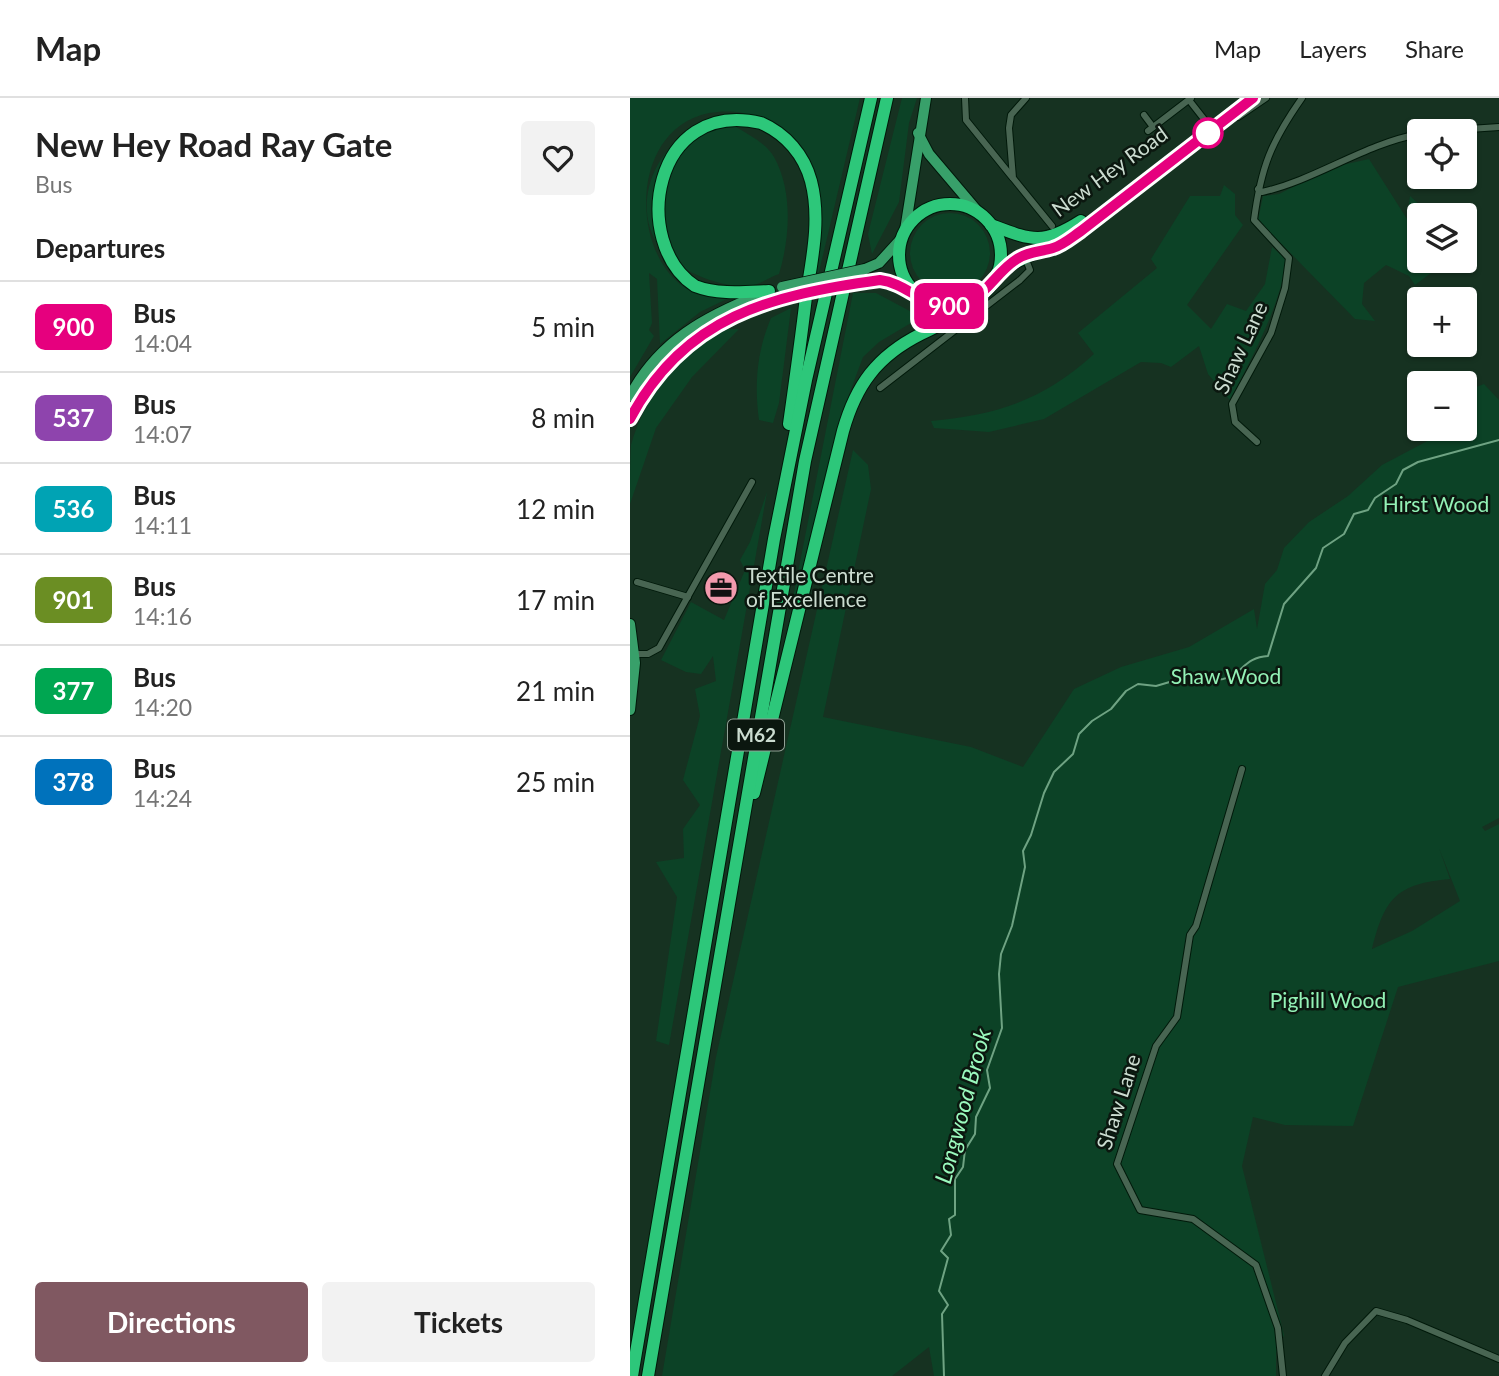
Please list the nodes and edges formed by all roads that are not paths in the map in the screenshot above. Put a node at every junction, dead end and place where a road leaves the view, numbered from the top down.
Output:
1 (871, 98) edge
2 (887, 98) edge
3 (926, 98) edge
4 (965, 98) edge
5 (1026, 98) edge
6 (1241, 98) edge
7 (1253, 98) edge
8 (1266, 98) edge
9 (1302, 98) edge
10 (1190, 99) edge
11 (1144, 115) dead end
12 (1208, 124) junction
13 (1499, 127) edge
14 (680, 128) dead end
15 (1477, 128) edge
16 (918, 133) junction
17 (1407, 138) edge
18 (1176, 156) junction
19 (1013, 178) junction
20 (1258, 189) junction
21 (979, 214) junction
22 (991, 225) junction
23 (1052, 226) dead end
24 (903, 234) junction
25 (1013, 236) junction
26 (653, 254) dead end
27 (1024, 255) junction
28 (997, 273) junction
29 (769, 291) junction
30 (917, 295) junction
31 (974, 300) junction
32 (880, 387) dead end
33 (630, 396) edge
34 (630, 419) edge
35 (1257, 442) dead end
36 (752, 482) dead end
37 (774, 539) junction
38 (637, 582) dead end
39 (688, 597) junction
40 (630, 624) edge
41 (635, 654) junction
42 (630, 710) edge
43 (1242, 769) dead end
44 (729, 895) junction
45 (1499, 1359) edge
46 (632, 1376) edge
47 (648, 1376) edge
48 (1283, 1376) edge
49 (1325, 1376) edge

1 - 37 highway, M62
2 - 44 highway, M62
3 - 16 main road
4 - 19 street
5 - 19 street
6 - 12 highway, New Hey Road
7 - 18 highway, New Hey Road
8 - 18 street, New Hey Road
9 - 20 street
10 - 11 street
10 - 12 street
12 - 25 highway, New Hey Road
13 - 15 street
14 - 37 highway
16 - 21 main road
16 - 24 main road
17 - 20 street
18 - 27 highway, New Hey Road
19 - 23 street
20 - 35 street, Shaw Lane
21 - 22 highway
21 - 24 highway
22 - 25 highway, New Hey Road
22 - 28 highway
24 - 29 main road, bridge
24 - 30 highway
25 - 27 highway
26 - 29 highway
27 - 28 highway, New Hey Road
27 - 32 street
28 - 31 highway
29 - 33 main road
30 - 31 highway
30 - 34 main road, bridge
31 - 44 highway
36 - 39 street
37 - 46 highway, M62
38 - 39 street
39 - 41 street
40 - 41 main road
41 - 42 main road
43 - 48 street, Shaw Lane
44 - 47 highway, M62
45 - 49 street

